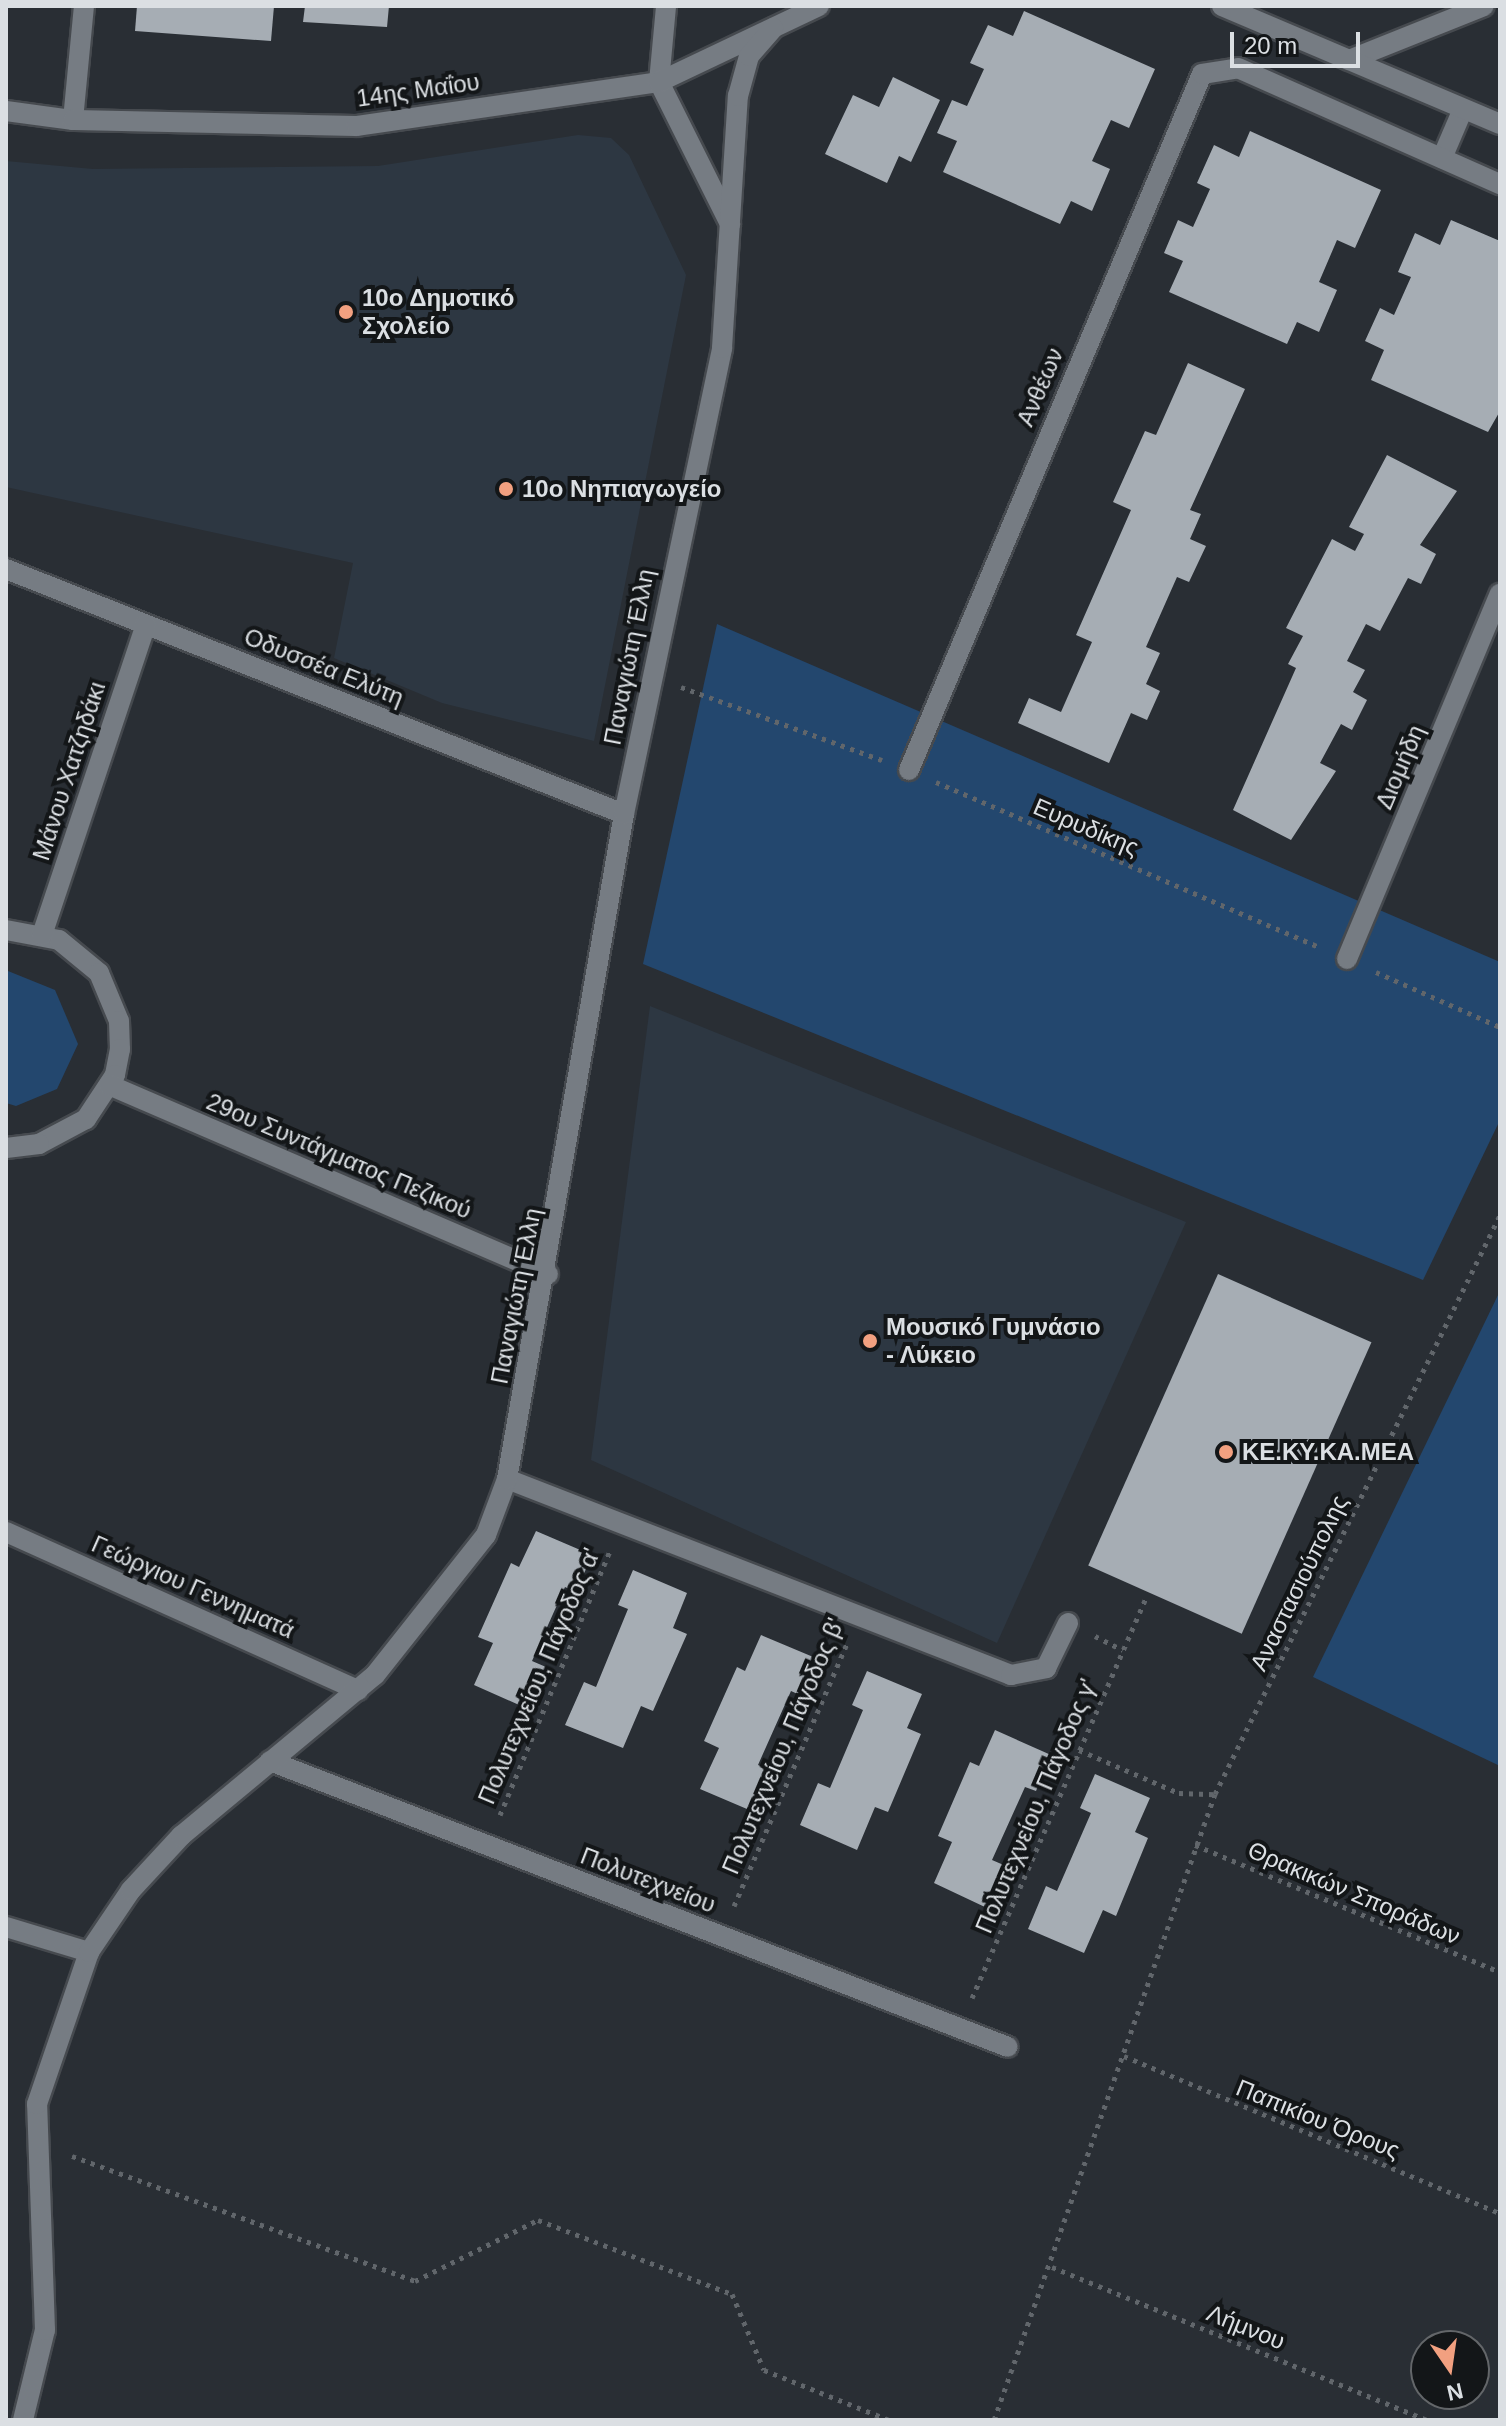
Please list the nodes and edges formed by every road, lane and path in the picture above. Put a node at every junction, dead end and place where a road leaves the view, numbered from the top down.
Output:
1 (84, 6) edge
2 (666, 6) edge
3 (819, 6) edge
4 (1484, 6) edge
5 (1229, 8) edge
6 (773, 28) junction
7 (1349, 60) junction
8 (659, 82) junction
9 (1463, 109) junction
10 (6, 111) edge
11 (73, 120) junction
12 (1500, 124) edge
13 (1442, 158) junction
14 (1500, 184) edge
15 (731, 227) junction
16 (6, 569) edge
17 (1500, 594) edge
18 (146, 625) junction
19 (651, 676) junction
20 (909, 770) junction
21 (624, 814) junction
22 (6, 930) edge
23 (42, 935) junction
24 (1347, 959) junction
25 (1500, 1027) edge
26 (109, 1085) junction
27 (6, 1148) edge
28 (1500, 1215) edge
29 (548, 1274) junction
30 (507, 1479) junction
31 (623, 1520) junction
32 (6, 1532) edge
33 (1146, 1597) dead end
34 (859, 1615) junction
35 (1068, 1623) dead end
36 (358, 1690) junction
37 (1079, 1750) junction
38 (270, 1761) junction
39 (1215, 1794) junction
40 (1195, 1845) junction
41 (488, 1846) junction
42 (6, 1927) edge
43 (721, 1936) junction
44 (89, 1952) junction
45 (1500, 1972) edge
46 (959, 2028) junction
47 (1008, 2047) dead end
48 (1124, 2056) junction
49 (37, 2143) junction
50 (1500, 2213) edge
51 (1052, 2267) junction
52 (23, 2420) edge
53 (889, 2420) edge
54 (994, 2420) edge
55 (1426, 2420) edge

1 - 11 street
2 - 8 street
3 - 6 street, 14ης Μαΐου
4 - 7 street
5 - 7 street
6 - 8 street, 14ης Μαΐου
6 - 15 street, Παναγιώτη Έλλη
7 - 9 street
8 - 11 street, 14ης Μαΐου
8 - 15 street
9 - 12 street
9 - 13 street
10 - 11 street, 14ης Μαΐου
13 - 14 street
13 - 20 street, Ανθέων
15 - 19 street, Παναγιώτη Έλλη
16 - 18 street, Οδυσσέα Ελύτη
17 - 24 street, Διομήδη
18 - 21 street, Οδυσσέα Ελύτη
18 - 23 street, Μάνου Χατζηδάκι
19 - 20 path, Ευρυδίκης
19 - 21 street, Παναγιώτη Έλλη
20 - 24 path, Ευρυδίκης
21 - 29 street, Παναγιώτη Έλλη
22 - 23 street
23 - 26 street
24 - 25 path, Ευρυδίκης
26 - 27 street
26 - 29 street, 29ου Συντάγματος Πεζικού
28 - 39 path, Αναστασιούπολης
29 - 30 street, Παναγιώτη Έλλη
30 - 31 street
30 - 36 street, Παναγιώτη Έλλη
31 - 34 street
31 - 41 path, Πολυτεχνείου, Πάγοδος α'
32 - 36 street, Γεώργιου Γεννηματά
33 - 37 path, Πολυτεχνείου, Πάγοδος γ'
34 - 35 street
34 - 43 path, Πολυτεχνείου, Πάγοδος β'
36 - 38 street, Παναγιώτη Έλλη
37 - 39 path
37 - 46 path, Πολυτεχνείου, Πάγοδος γ'
38 - 41 street, Πολυτεχνείου
38 - 44 street, Παναγιώτη Έλλη
39 - 40 path, Αναστασιούπολης
40 - 45 path, Θρακικών Σποράδων
40 - 48 path, Αναστασιούπολης
41 - 43 street, Πολυτεχνείου
42 - 44 street
43 - 46 street, Πολυτεχνείου
44 - 49 street, Παναγιώτη Έλλη
46 - 47 street, Πολυτεχνείου
48 - 50 path, Παπικίου Όρους
48 - 51 path, Αναστασιούπολης
49 - 52 street, Παναγιώτη Έλλη
49 - 53 path
51 - 54 path, Αναστασιούπολης
51 - 55 path, Λήμνου

